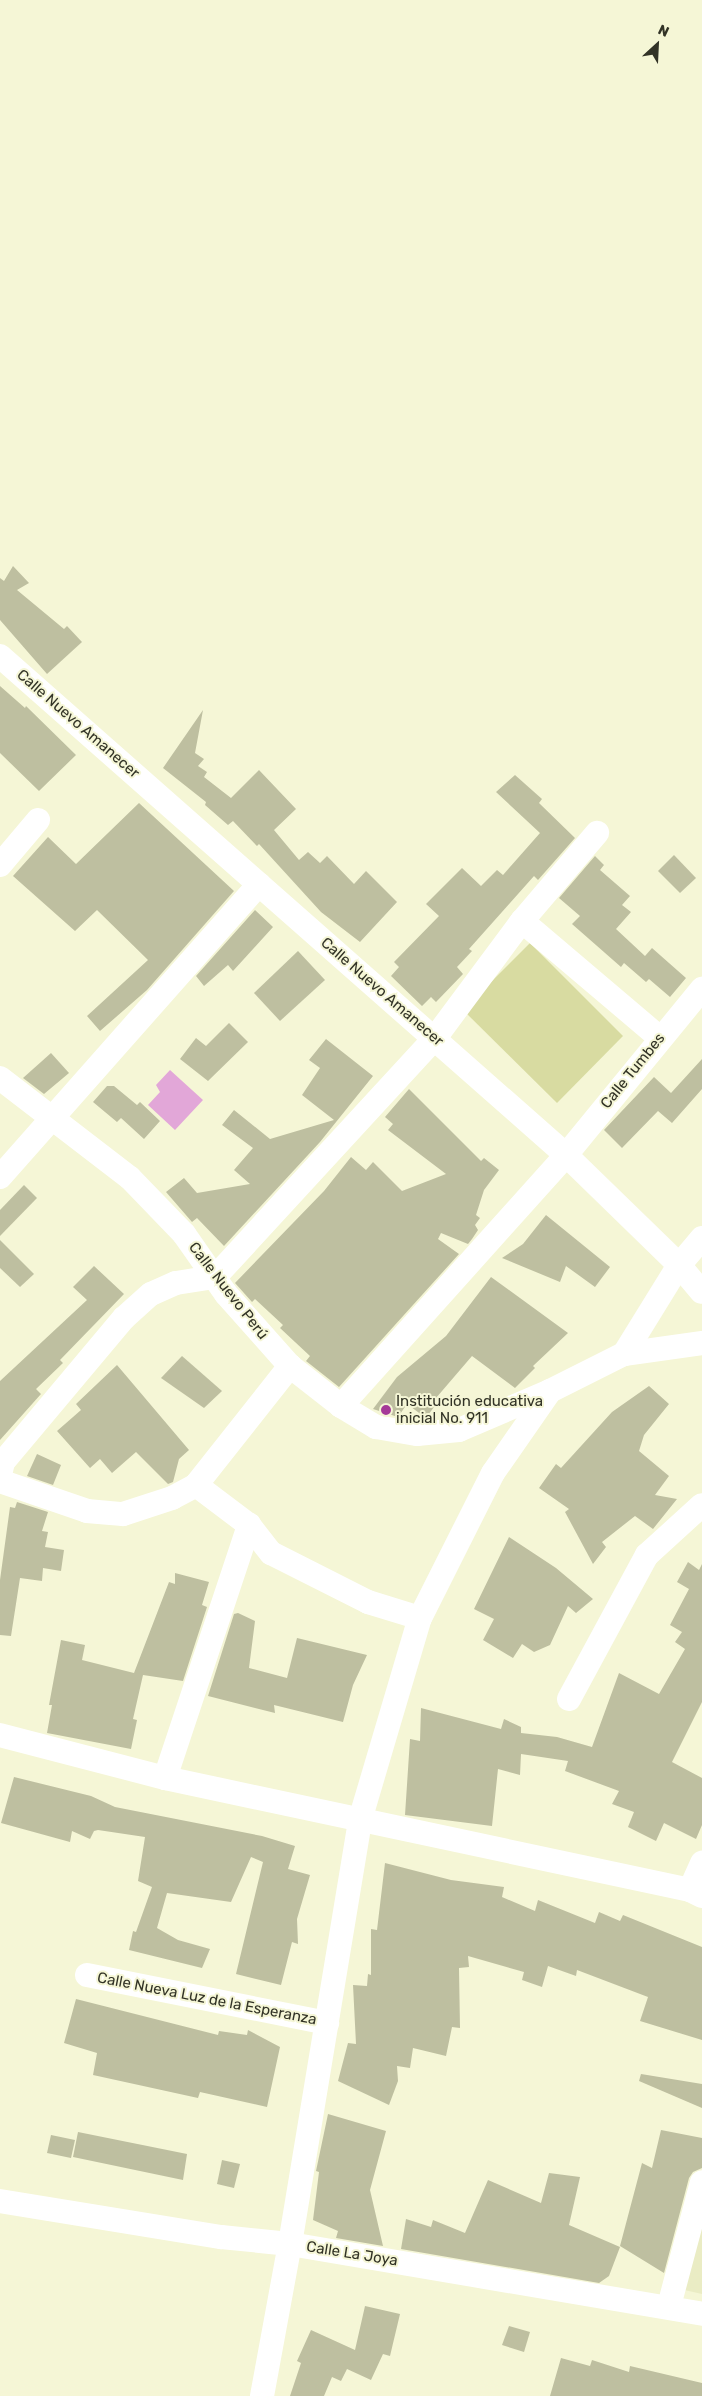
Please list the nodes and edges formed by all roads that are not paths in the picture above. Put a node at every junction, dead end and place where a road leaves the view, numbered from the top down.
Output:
1 (0, 656) edge
2 (38, 820) dead end
3 (596, 833) dead end
4 (0, 865) edge
5 (259, 884) junction
6 (522, 921) junction
7 (702, 989) edge
8 (435, 1038) junction
9 (660, 1038) junction
10 (0, 1078) edge
11 (51, 1119) junction
12 (566, 1155) junction
13 (0, 1177) edge
14 (702, 1238) edge
15 (679, 1265) junction
16 (215, 1277) junction
17 (702, 1292) edge
18 (702, 1343) edge
19 (624, 1354) junction
20 (290, 1366) junction
21 (550, 1391) junction
22 (341, 1406) junction
23 (1, 1469) edge
24 (196, 1485) junction
25 (702, 1505) edge
26 (249, 1525) junction
27 (420, 1618) junction
28 (569, 1699) dead end
29 (0, 1735) edge
30 (165, 1778) junction
31 (360, 1820) junction
32 (702, 1864) edge
33 (696, 1893) edge
34 (87, 1975) dead end
35 (327, 2023) junction
36 (702, 2182) edge
37 (0, 2201) edge
38 (290, 2244) junction
39 (669, 2306) junction
40 (702, 2314) edge
41 (262, 2396) edge

1 - 5 street, Calle Nuevo Amanecer
2 - 4 street
3 - 6 street
5 - 8 street, Calle Nuevo Amanecer
5 - 11 street
6 - 8 street
6 - 9 street
7 - 9 street, Calle Tumbes
8 - 12 street, Calle Nuevo Amanecer
8 - 16 street
9 - 12 street, Calle Tumbes
10 - 11 street, Calle Nuevo Perú
11 - 13 street
11 - 16 street, Calle Nuevo Perú
12 - 15 street, Calle Nuevo Amanecer
12 - 22 street, Calle Tumbes
14 - 15 street
15 - 17 street, Calle Nuevo Amanecer
15 - 19 street
16 - 20 street, Calle Nuevo Perú
16 - 23 street
18 - 19 street, Calle Nuevo Perú
19 - 21 street, Calle Nuevo Perú
20 - 22 street, Calle Nuevo Perú
20 - 24 street
21 - 22 street, Calle Nuevo Perú
21 - 27 street
23 - 24 street
24 - 26 street
25 - 28 street
26 - 27 street
26 - 30 street
27 - 31 street
29 - 30 street
30 - 31 street
31 - 33 street
31 - 35 street
32 - 33 street
34 - 35 street, Calle Nueva Luz de la Esperanza
35 - 38 street
36 - 39 street
37 - 38 street, Calle La Joya
38 - 39 street, Calle La Joya
38 - 41 street
39 - 40 street, Calle La Joya

